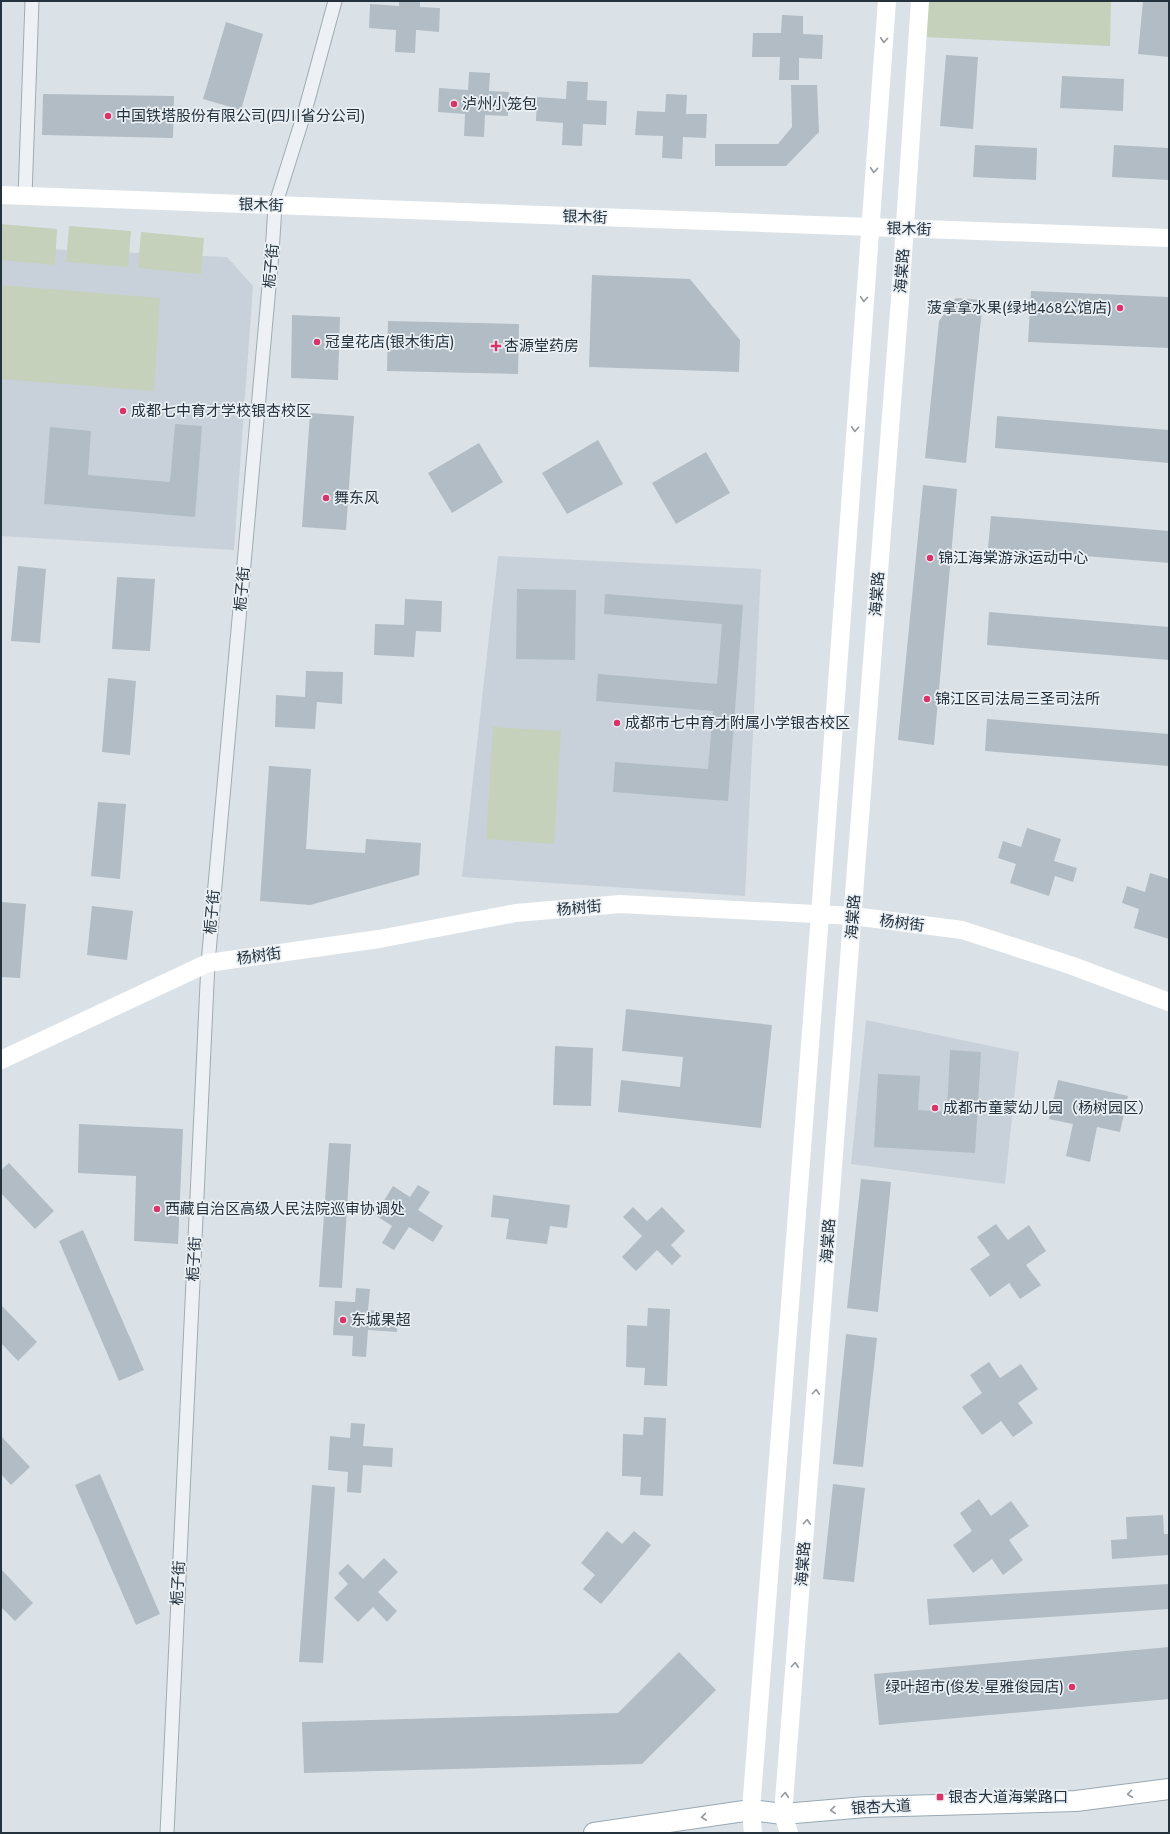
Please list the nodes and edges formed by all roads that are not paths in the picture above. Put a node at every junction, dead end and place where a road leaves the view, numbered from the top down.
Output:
1 (32, 1) edge
2 (335, 1) edge
3 (887, 1) edge
4 (920, 1) edge
5 (1, 195) edge
6 (25, 196) junction
7 (275, 206) junction
8 (869, 228) junction
9 (905, 229) junction
10 (1169, 238) edge
11 (820, 915) junction
12 (853, 916) junction
13 (208, 963) junction
14 (1169, 1002) edge
15 (1, 1060) edge
16 (1169, 1789) edge
17 (751, 1810) junction
18 (786, 1824) edge
19 (166, 1833) edge
20 (594, 1833) edge
21 (753, 1833) edge

1 - 6 street
2 - 7 street, 栀子街
3 -> 8 main road
4 - 9 main road, 海棠路
5 - 6 main road, 银木街
6 - 7 main road, 银木街
7 - 8 main road, 银木街
7 - 13 street, 栀子街
8 - 9 main road, 银木街
8 -> 11 main road
9 - 10 main road, 银木街
9 - 12 main road, 海棠路
11 - 12 main road, 杨树街
11 - 13 main road, 杨树街
11 - 17 main road
12 - 14 main road, 杨树街
18 -> 12 main road, 海棠路
13 - 15 main road, 杨树街
13 - 19 street, 栀子街
16 -> 18 main road, 银杏大道
17 - 18 main road, 银杏大道
17 -> 20 main road, 银杏大道
17 - 21 main road

